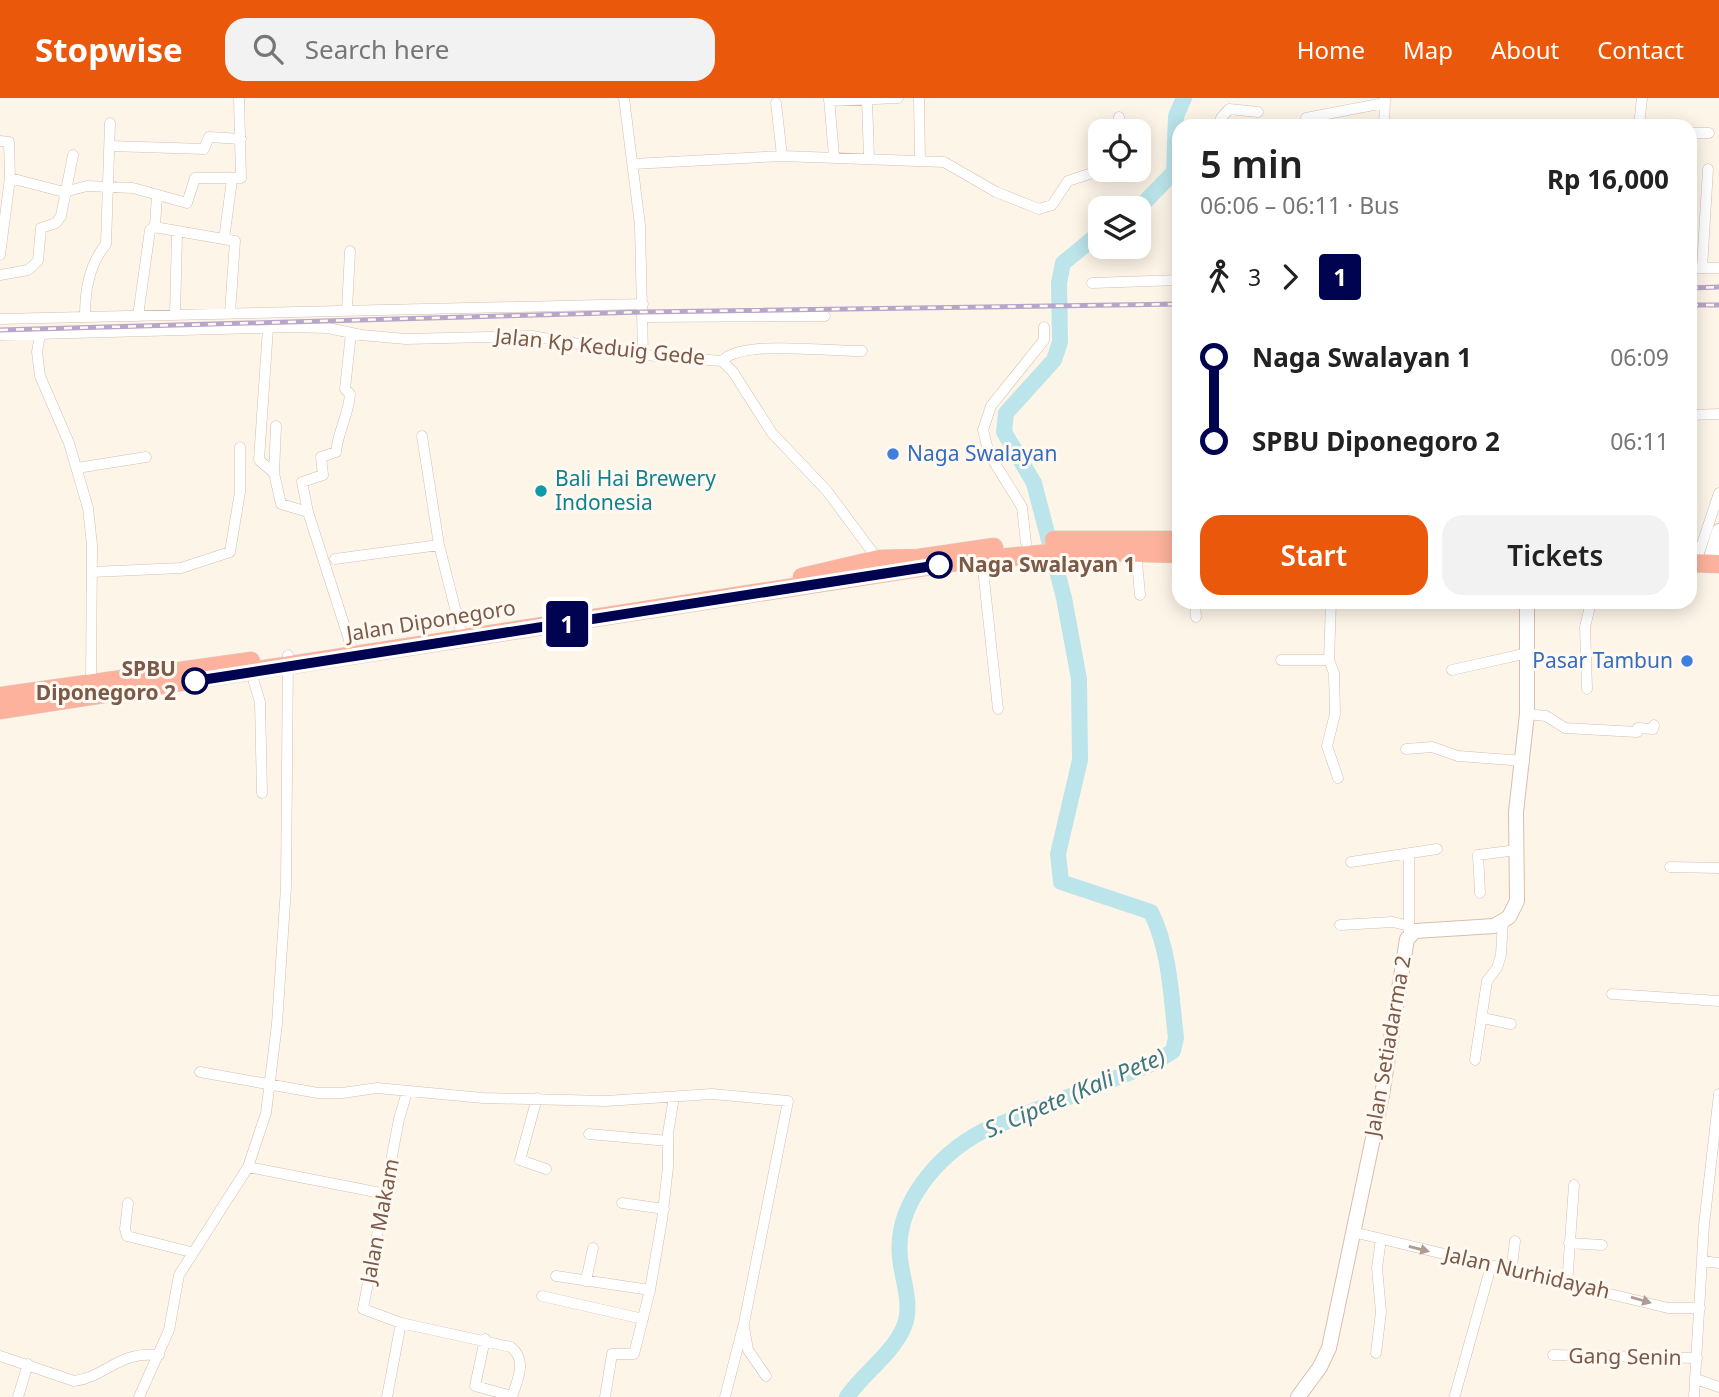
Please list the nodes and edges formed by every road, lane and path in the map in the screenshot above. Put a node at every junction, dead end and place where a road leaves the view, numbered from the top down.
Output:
1 (239, 98) edge
2 (624, 98) edge
3 (898, 98) edge
4 (919, 98) edge
5 (1642, 98) edge
6 (829, 99) edge
7 (867, 100) junction
8 (1385, 100) edge
9 (776, 103) dead end
10 (1258, 112) dead end
11 (1306, 118) dead end
12 (1222, 119) edge
13 (1384, 119) edge
14 (1640, 119) edge
15 (110, 123) dead end
16 (1697, 132) edge
17 (1709, 133) dead end
18 (241, 139) junction
19 (0, 141) edge
20 (110, 146) junction
21 (73, 155) dead end
22 (782, 156) junction
23 (834, 156) junction
24 (869, 158) junction
25 (920, 161) junction
26 (633, 164) junction
27 (1708, 169) dead end
28 (1088, 174) edge
29 (10, 178) junction
30 (232, 180) junction
31 (109, 186) junction
32 (64, 192) junction
33 (157, 195) junction
34 (4, 202) edge
35 (154, 228) junction
36 (177, 234) junction
37 (224, 239) junction
38 (350, 251) dead end
39 (0, 256) edge
40 (1697, 260) edge
41 (1697, 268) edge
42 (1719, 268) edge
43 (0, 275) edge
44 (1172, 280) edge
45 (1092, 283) dead end
46 (643, 304) junction
47 (347, 310) junction
48 (230, 313) junction
49 (175, 315) junction
50 (85, 316) junction
51 (138, 316) junction
52 (825, 316) dead end
53 (643, 317) junction
54 (0, 319) edge
55 (1044, 327) dead end
56 (268, 328) junction
57 (351, 333) junction
58 (40, 334) junction
59 (0, 335) edge
60 (862, 351) dead end
61 (643, 355) junction
62 (722, 361) junction
63 (1719, 414) edge
64 (1697, 415) edge
65 (276, 426) dead end
66 (422, 436) dead end
67 (240, 447) dead end
68 (146, 457) dead end
69 (77, 468) junction
70 (274, 473) junction
71 (1719, 493) edge
72 (308, 513) junction
73 (1719, 531) edge
74 (1172, 540) edge
75 (439, 545) junction
76 (1077, 545) junction
77 (1031, 546) junction
78 (1136, 551) junction
79 (1172, 553) edge
80 (981, 554) junction
81 (335, 559) dead end
82 (1705, 559) edge
83 (880, 567) junction
84 (92, 572) junction
85 (1140, 595) dead end
86 (1195, 609) edge
87 (1331, 609) edge
88 (1527, 609) edge
89 (1589, 609) edge
90 (1196, 617) dead end
91 (460, 628) junction
92 (351, 646) junction
93 (1528, 653) junction
94 (1281, 660) dead end
95 (1329, 660) junction
96 (288, 661) junction
97 (249, 667) junction
98 (1452, 670) dead end
99 (91, 682) junction
100 (1587, 689) dead end
101 (0, 696) edge
102 (998, 709) dead end
103 (0, 710) edge
104 (1527, 714) junction
105 (1654, 724) dead end
106 (1406, 749) dead end
107 (1524, 761) junction
108 (1338, 778) dead end
109 (262, 793) dead end
110 (1437, 849) dead end
111 (1517, 850) junction
112 (1409, 854) junction
113 (1351, 862) dead end
114 (1671, 867) dead end
115 (1719, 868) edge
116 (1480, 893) dead end
117 (1503, 921) junction
118 (1340, 925) dead end
119 (1409, 930) junction
120 (1612, 995) dead end
121 (1719, 1002) edge
122 (1483, 1018) junction
123 (1511, 1024) dead end
124 (1475, 1060) dead end
125 (200, 1072) dead end
126 (269, 1087) junction
127 (407, 1092) junction
128 (1719, 1094) edge
129 (674, 1097) junction
130 (537, 1098) junction
131 (589, 1135) dead end
132 (668, 1141) junction
133 (1716, 1141) edge
134 (248, 1167) junction
135 (546, 1169) dead end
136 (1574, 1185) dead end
137 (386, 1194) junction
138 (128, 1203) dead end
139 (622, 1203) dead end
140 (664, 1209) junction
141 (1353, 1233) junction
142 (1381, 1239) junction
143 (1515, 1241) dead end
144 (1569, 1242) junction
145 (1602, 1245) dead end
146 (593, 1248) dead end
147 (191, 1252) junction
148 (1702, 1261) junction
149 (1719, 1263) edge
150 (1491, 1266) junction
151 (1511, 1272) junction
152 (556, 1276) dead end
153 (586, 1281) junction
154 (1567, 1285) junction
155 (650, 1290) junction
156 (542, 1296) dead end
157 (1700, 1308) junction
158 (643, 1319) junction
159 (401, 1323) junction
160 (744, 1323) junction
161 (485, 1339) junction
162 (1376, 1353) dead end
163 (1553, 1354) dead end
164 (159, 1355) junction
165 (0, 1356) edge
166 (1698, 1358) junction
167 (28, 1364) junction
168 (766, 1376) dead end
169 (1696, 1379) junction
170 (1719, 1387) edge
171 (491, 1394) edge
172 (1455, 1395) dead end
173 (18, 1397) edge
174 (139, 1397) edge
175 (387, 1397) edge
176 (512, 1397) edge
177 (605, 1397) edge
178 (725, 1397) edge
179 (1298, 1397) edge
180 (1694, 1397) edge

1 - 18 street
2 - 26 street
3 - 7 street
4 - 25 street
5 - 14 street
6 - 7 street
6 - 23 street
7 - 24 street
8 - 11 street
8 - 13 street
9 - 22 street
10 - 12 street
15 - 20 street
16 - 17 street
18 - 20 street
18 - 30 street
19 - 29 street
20 - 31 street
21 - 32 street
22 - 23 street
22 - 26 street
23 - 24 street
24 - 25 street
25 - 28 street
26 - 46 street
27 - 40 street
29 - 32 street
29 - 34 street
30 - 33 street
30 - 37 street
31 - 32 street
31 - 33 street
31 - 50 street
32 - 43 street
33 - 35 street
34 - 39 street
35 - 36 street
35 - 51 street
36 - 37 street
36 - 49 street
37 - 48 street
38 - 47 street
41 - 42 street
44 - 45 street
46 - 47 street
46 - 53 street
47 - 48 street
48 - 49 street
49 - 51 street
50 - 51 street
50 - 54 street
52 - 53 street
53 - 61 street
55 - 77 street
56 - 57 street, Jalan Kp Keduig Gede
56 - 58 street, Jalan Kp Keduig Gede
56 - 70 street
57 - 61 street, Jalan Kp Keduig Gede
57 - 72 street
58 - 59 street, Jalan Kp Keduig Gede
58 - 69 street
60 - 62 street
61 - 62 street, Jalan Kp Keduig Gede
62 - 83 street, Jalan Kp Keduig Gede
63 - 64 street
65 - 70 street
66 - 75 street
67 - 84 street
68 - 69 street
69 - 84 street
70 - 72 street
71 - 82 street
72 - 92 street
73 - 82 main road
74 - 76 highway
75 - 81 street
75 - 91 street
76 - 77 highway, Jalan Diponegoro
76 - 78 highway
77 - 80 highway, Jalan Diponegoro
78 - 79 highway
78 - 85 street
80 - 83 highway, Jalan Diponegoro
80 - 102 street
83 - 91 highway, Jalan Diponegoro
83 - 96 highway, Jalan Diponegoro
84 - 99 street
86 - 90 street
87 - 95 street
88 - 93 main road
89 - 100 street
91 - 92 highway, Jalan Diponegoro
92 - 96 highway, Jalan Diponegoro
93 - 98 street
93 - 104 main road
94 - 95 street
95 - 108 street
96 - 97 highway, Jalan Diponegoro
96 - 126 street
97 - 99 highway, Jalan Diponegoro
97 - 103 highway, Jalan Diponegoro
97 - 109 street
99 - 101 highway, Jalan Diponegoro
104 - 105 street
104 - 107 main road
106 - 107 street
107 - 111 main road
110 - 112 street
111 - 116 street
111 - 117 main road
112 - 113 street
112 - 119 street
114 - 115 street
117 - 119 main road, Jalan Setiadarma 2
117 - 122 street
118 - 119 street
119 - 141 main road, Jalan Setiadarma 2
120 - 121 street
122 - 123 street
122 - 124 street
125 - 126 street
126 - 127 street
126 - 134 street
127 - 130 street
127 - 137 street, Jalan Makam
128 - 133 street
129 - 130 street
129 - 132 street
129 - 160 street
130 - 135 street
131 - 132 street
132 - 140 street
133 - 148 street
134 - 137 street
134 - 147 street
136 - 144 street
137 - 159 street, Jalan Makam
138 - 147 street
139 - 140 street
140 - 155 street
141 - 142 street, Jalan Nurhidayah
141 - 179 main road, Jalan Setiadarma 2
142 -> 150 street, Jalan Nurhidayah
142 - 162 street
143 - 151 street
144 - 145 street
144 - 154 street
146 - 153 street
147 - 164 street
148 - 149 street
148 - 157 street
150 - 151 street, Jalan Nurhidayah
150 - 172 street
151 - 154 street, Jalan Nurhidayah
152 - 153 street
153 - 155 street
154 -> 157 street, Jalan Nurhidayah
155 - 158 street
156 - 158 street
157 - 166 street
158 - 177 street
159 - 161 street, Jalan Makam
159 - 175 street
160 - 168 street
160 - 178 street
161 - 171 street
161 - 176 street, Jalan Makam
163 - 166 street, Gang Senin
164 - 167 street
164 - 174 street
165 - 167 street
166 - 169 street
167 - 173 street
169 - 170 street
169 - 180 street
171 - 176 street

